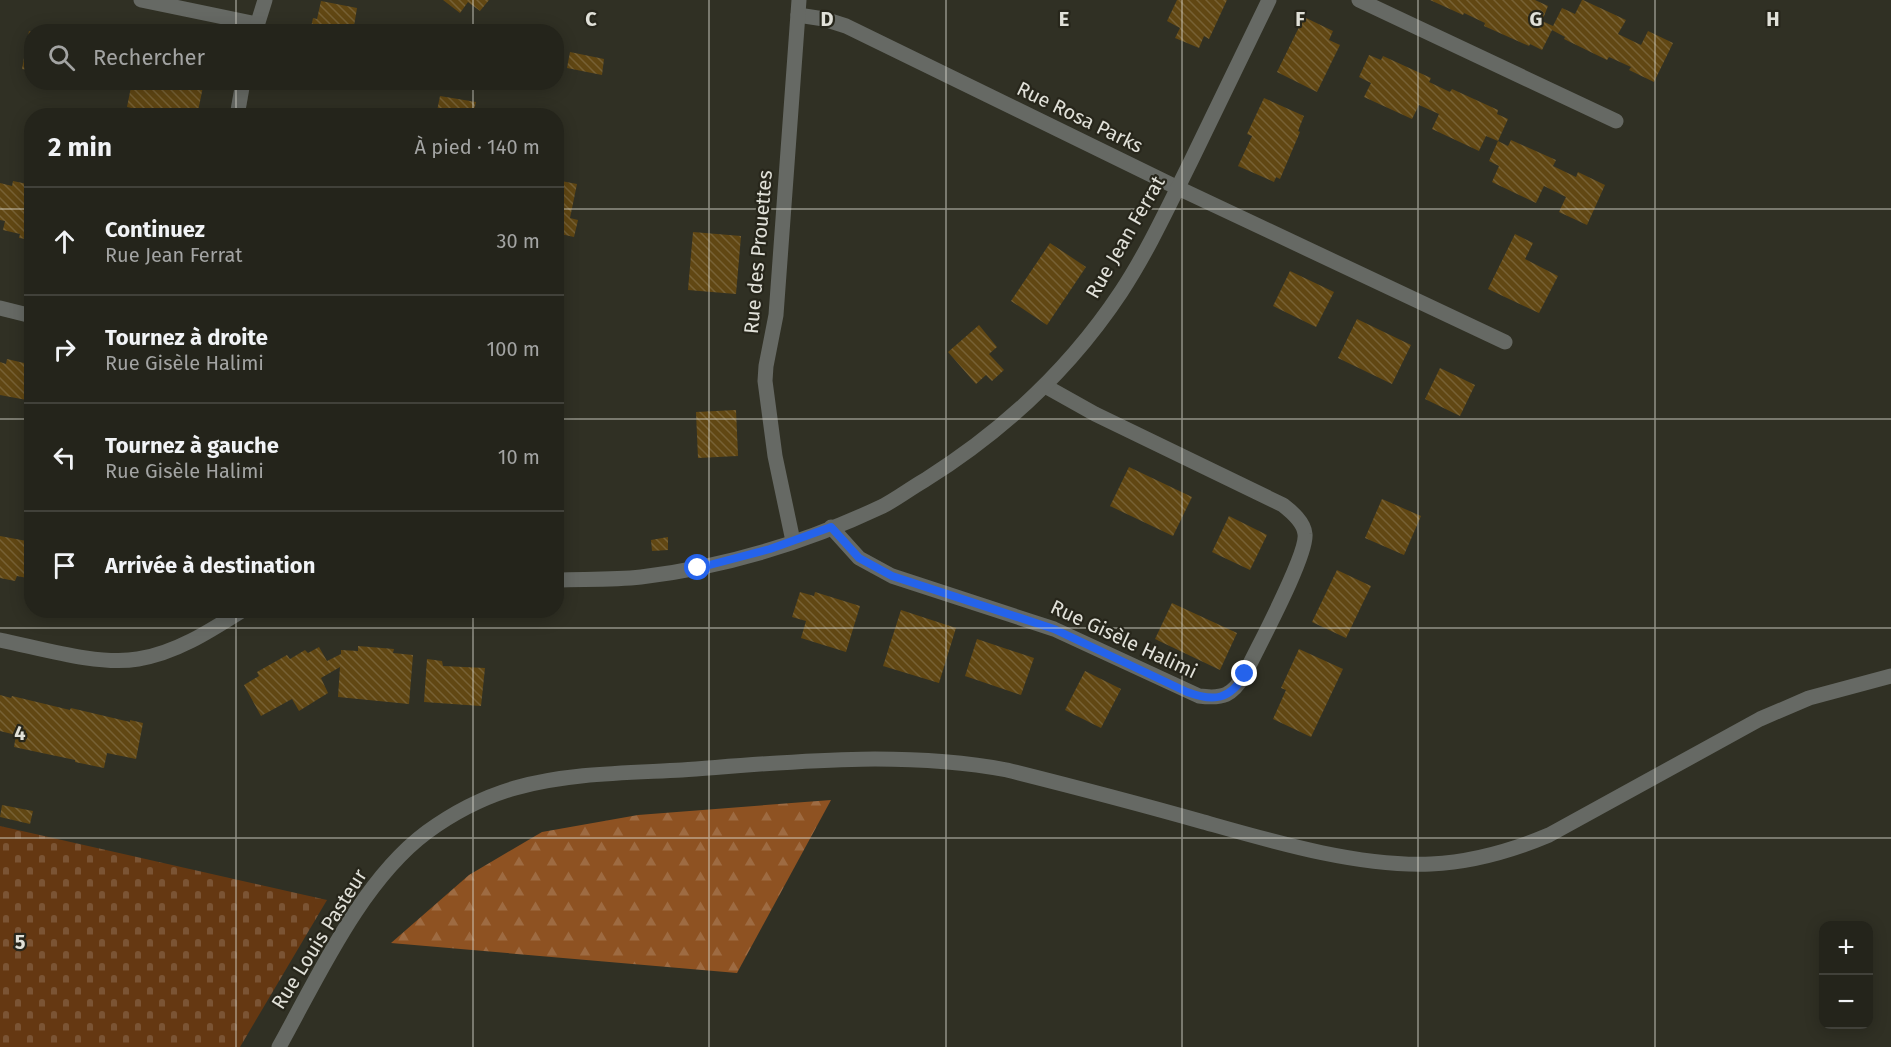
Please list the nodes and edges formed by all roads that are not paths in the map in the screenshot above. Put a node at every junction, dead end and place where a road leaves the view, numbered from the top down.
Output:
1 (141, 0) edge
2 (265, 0) edge
3 (1269, 0) edge
4 (1359, 0) edge
5 (799, 7) edge
6 (240, 24) edge
7 (257, 24) edge
8 (242, 90) edge
9 (238, 108) edge
10 (1617, 121) dead end
11 (1178, 188) junction
12 (0, 308) edge
13 (24, 314) edge
14 (1505, 342) dead end
15 (1045, 386) junction
16 (831, 527) junction
17 (793, 542) junction
18 (564, 580) edge
19 (230, 618) edge
20 (0, 640) edge
21 (1891, 676) edge
22 (279, 1047) edge

1 - 6 street
2 - 7 street
3 - 11 street, Rue Jean Ferrat
4 - 10 street
5 - 11 street, Rue Rosa Parks
5 - 17 street, Rue des Prouettes
8 - 9 street
11 - 14 street, Rue Rosa Parks
11 - 15 street, Rue Jean Ferrat
12 - 13 street
15 - 16 street, Rue Jean Ferrat
15 - 16 street, Rue Gisèle Halimi
16 - 17 street, Rue Jean Ferrat
17 - 18 street, Rue Jean Ferrat
19 - 20 street
21 - 22 street, Rue Louis Pasteur

